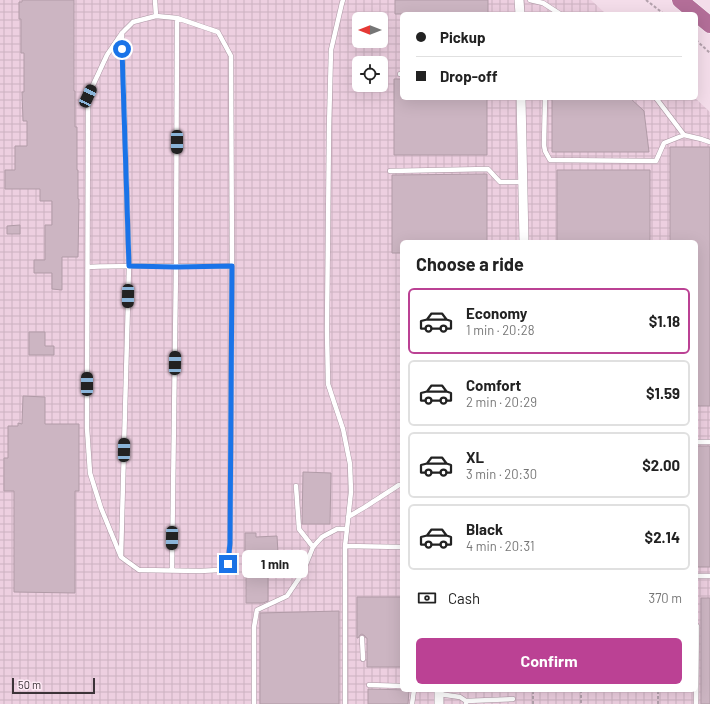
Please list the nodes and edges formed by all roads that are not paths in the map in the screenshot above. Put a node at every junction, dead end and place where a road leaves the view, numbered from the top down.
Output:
1 (155, 0) edge
2 (343, 0) edge
3 (519, 0) edge
4 (530, 0) edge
5 (680, 0) edge
6 (520, 12) edge
7 (557, 12) edge
8 (694, 12) edge
9 (698, 15) edge
10 (156, 16) junction
11 (177, 18) junction
12 (710, 25) edge
13 (122, 33) junction
14 (521, 100) edge
15 (545, 100) edge
16 (657, 100) edge
17 (684, 136) junction
18 (710, 142) edge
19 (390, 171) dead end
20 (522, 182) junction
21 (524, 240) edge
22 (129, 266) junction
23 (232, 266) junction
24 (88, 267) junction
25 (176, 267) junction
26 (698, 442) edge
27 (710, 442) edge
28 (400, 485) edge
29 (296, 486) dead end
30 (348, 517) junction
31 (347, 529) junction
32 (345, 546) junction
33 (400, 546) edge
34 (313, 547) junction
35 (121, 557) junction
36 (172, 570) junction
37 (698, 576) edge
38 (710, 576) edge
39 (362, 638) dead end
40 (363, 659) dead end
41 (369, 685) dead end
42 (400, 686) edge
43 (414, 692) edge
44 (439, 692) edge
45 (696, 692) edge
46 (513, 699) dead end
47 (466, 702) edge
48 (254, 704) edge
49 (345, 704) edge
50 (412, 704) edge
51 (439, 704) edge
52 (696, 704) edge

1 - 10 lane
2 - 30 lane
3 - 6 street
4 - 7 lane
5 - 8 highway
9 - 12 highway
10 - 11 lane
10 - 13 lane
11 - 23 lane
11 - 25 lane
13 - 22 lane
13 - 24 lane
14 - 20 street
15 - 17 lane
16 - 17 lane
17 - 18 lane
19 - 20 lane
20 - 21 street
22 - 24 lane
22 - 25 lane
22 - 35 lane
23 - 25 lane
23 - 36 lane
24 - 35 lane
25 - 36 lane
26 - 27 lane
28 - 30 lane
29 - 34 lane
30 - 31 lane
31 - 32 lane
31 - 34 lane
32 - 33 lane
32 - 49 lane
34 - 48 lane
35 - 36 lane
37 - 38 lane
39 - 40 lane
41 - 42 lane
43 - 50 lane
44 - 47 lane
44 - 51 street
45 - 52 lane
46 - 47 lane

